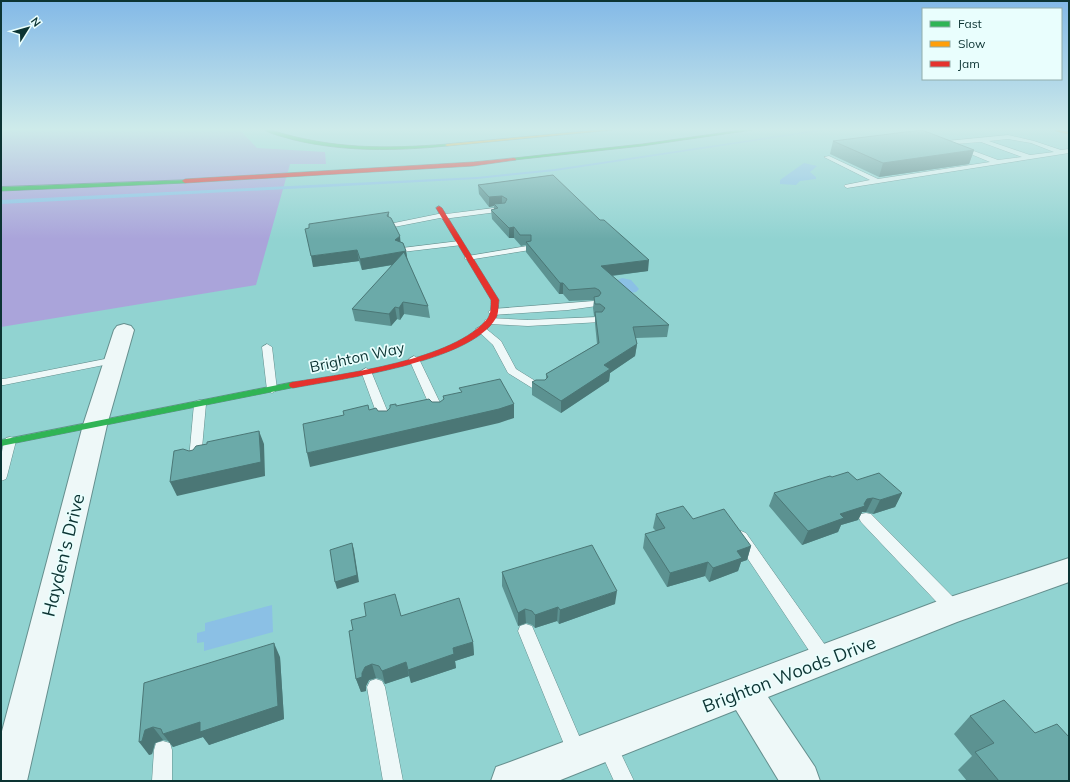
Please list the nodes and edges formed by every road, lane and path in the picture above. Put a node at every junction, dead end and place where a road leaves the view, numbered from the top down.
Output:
1 (440, 166) edge
2 (847, 166) edge
3 (969, 166) edge
4 (877, 181) junction
5 (846, 186) dead end
6 (1, 189) edge
7 (502, 209) edge
8 (443, 216) junction
9 (493, 217) edge
10 (394, 225) edge
11 (459, 243) junction
12 (527, 248) edge
13 (402, 250) edge
14 (468, 258) junction
15 (594, 304) edge
16 (491, 316) junction
17 (598, 320) edge
18 (481, 329) junction
19 (124, 330) dead end
20 (267, 347) dead end
21 (414, 359) junction
22 (115, 360) junction
23 (366, 371) junction
24 (4, 382) dead end
25 (541, 389) edge
26 (272, 390) junction
27 (200, 404) junction
28 (438, 410) edge
29 (384, 420) edge
30 (95, 424) junction
31 (5, 442) edge
32 (195, 459) edge
33 (1, 476) edge
34 (866, 518) edge
35 (738, 532) edge
36 (1069, 570) edge
37 (954, 609) junction
38 (526, 631) dead end
39 (825, 659) junction
40 (376, 687) dead end
41 (744, 691) junction
42 (11, 731) edge
43 (163, 750) dead end
44 (592, 750) junction
45 (8, 781) edge
46 (162, 781) edge
47 (393, 781) edge
48 (510, 781) edge
49 (624, 781) edge
50 (801, 781) edge

1 - 6 main road
2 - 4 lane
3 - 4 lane
4 - 5 lane
7 - 8 lane
8 - 9 lane
8 - 10 lane
8 - 11 main road
11 - 13 lane
11 - 14 main road
12 - 14 lane
14 - 16 main road
15 - 16 lane
16 - 17 lane
16 - 18 main road, Brighton Way
18 - 21 main road, Brighton Way
18 - 25 lane
19 - 22 street, Hayden's Drive
20 - 26 lane
21 - 23 main road, Brighton Way
21 - 28 lane
22 - 24 lane
22 - 30 street, Hayden's Drive
23 - 26 main road, Brighton Way
23 - 29 lane
26 - 27 main road, Brighton Way
27 - 30 main road, Brighton Way
27 - 32 lane
30 - 31 main road, Brighton Way
30 - 42 street, Hayden's Drive
31 - 33 lane
34 - 37 lane
35 - 39 lane
36 - 37 street, Brighton Woods Drive
37 - 39 street, Brighton Woods Drive
38 - 44 lane
39 - 41 street, Brighton Woods Drive
40 - 47 lane
41 - 44 street, Brighton Woods Drive
41 - 50 street
42 - 45 street, Hayden's Drive
43 - 46 lane
44 - 48 street, Brighton Woods Drive
44 - 49 lane

